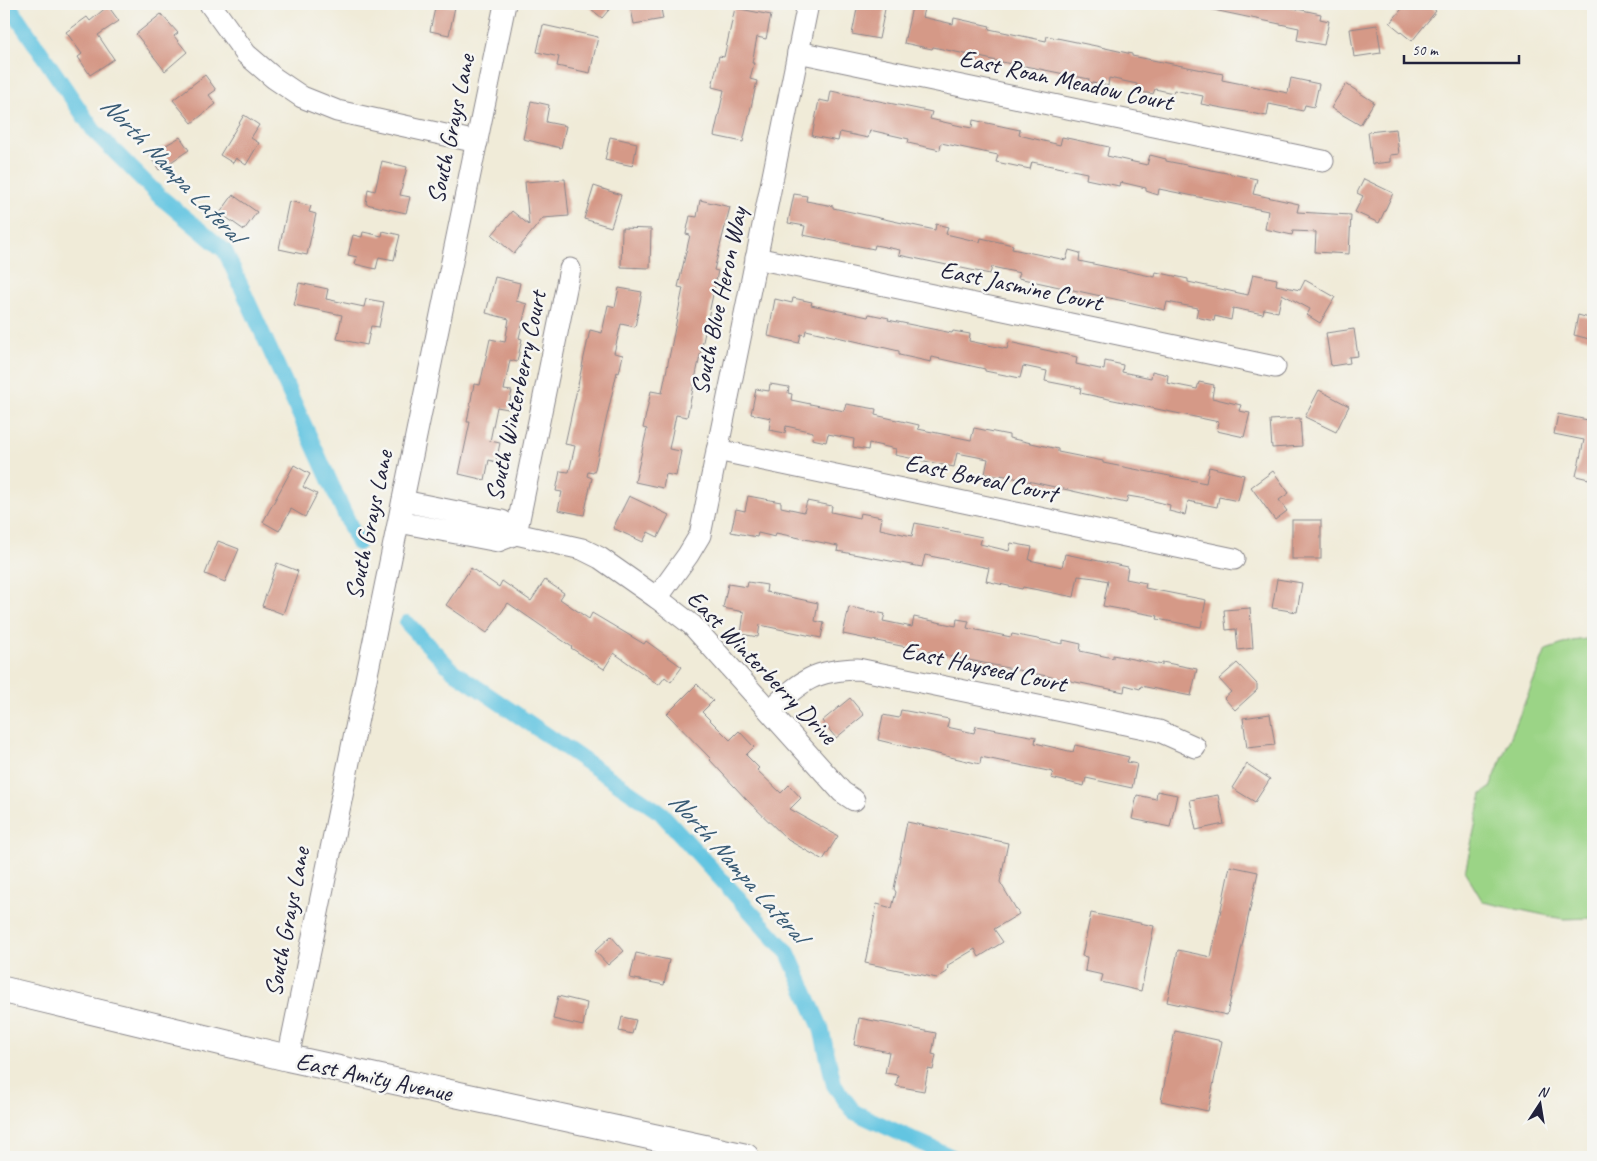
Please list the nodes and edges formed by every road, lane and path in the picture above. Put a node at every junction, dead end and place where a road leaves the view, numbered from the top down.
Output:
1 (210, 4) edge
2 (505, 4) edge
3 (808, 4) edge
4 (798, 52) junction
5 (477, 142) junction
6 (1322, 161) dead end
7 (756, 258) junction
8 (570, 269) dead end
9 (1275, 367) dead end
10 (717, 450) junction
11 (403, 501) junction
12 (399, 522) junction
13 (516, 534) junction
14 (1234, 559) dead end
15 (657, 598) junction
16 (770, 710) junction
17 (1195, 748) dead end
18 (854, 800) dead end
19 (4, 990) edge
20 (288, 1058) junction
21 (746, 1157) edge

1 - 5 street
2 - 5 street, South Grays Lane
3 - 4 street, South Blue Heron Way
4 - 6 street, East Roan Meadow Court
4 - 7 street, South Blue Heron Way
5 - 11 street, South Grays Lane
7 - 9 street, East Jasmine Court
7 - 10 street, South Blue Heron Way
8 - 13 street, South Winterberry Court
10 - 14 street, East Boreal Court
10 - 15 street, South Blue Heron Way
11 - 12 street, South Grays Lane
11 - 13 street, East Winterberry Drive
12 - 13 street, East Winterberry Drive
12 - 20 street, South Grays Lane
13 - 15 street, East Winterberry Drive
15 - 16 street, East Winterberry Drive
16 - 17 street, East Hayseed Court
16 - 18 street, East Winterberry Drive
19 - 20 main road, East Amity Avenue
20 - 21 main road, East Amity Avenue

